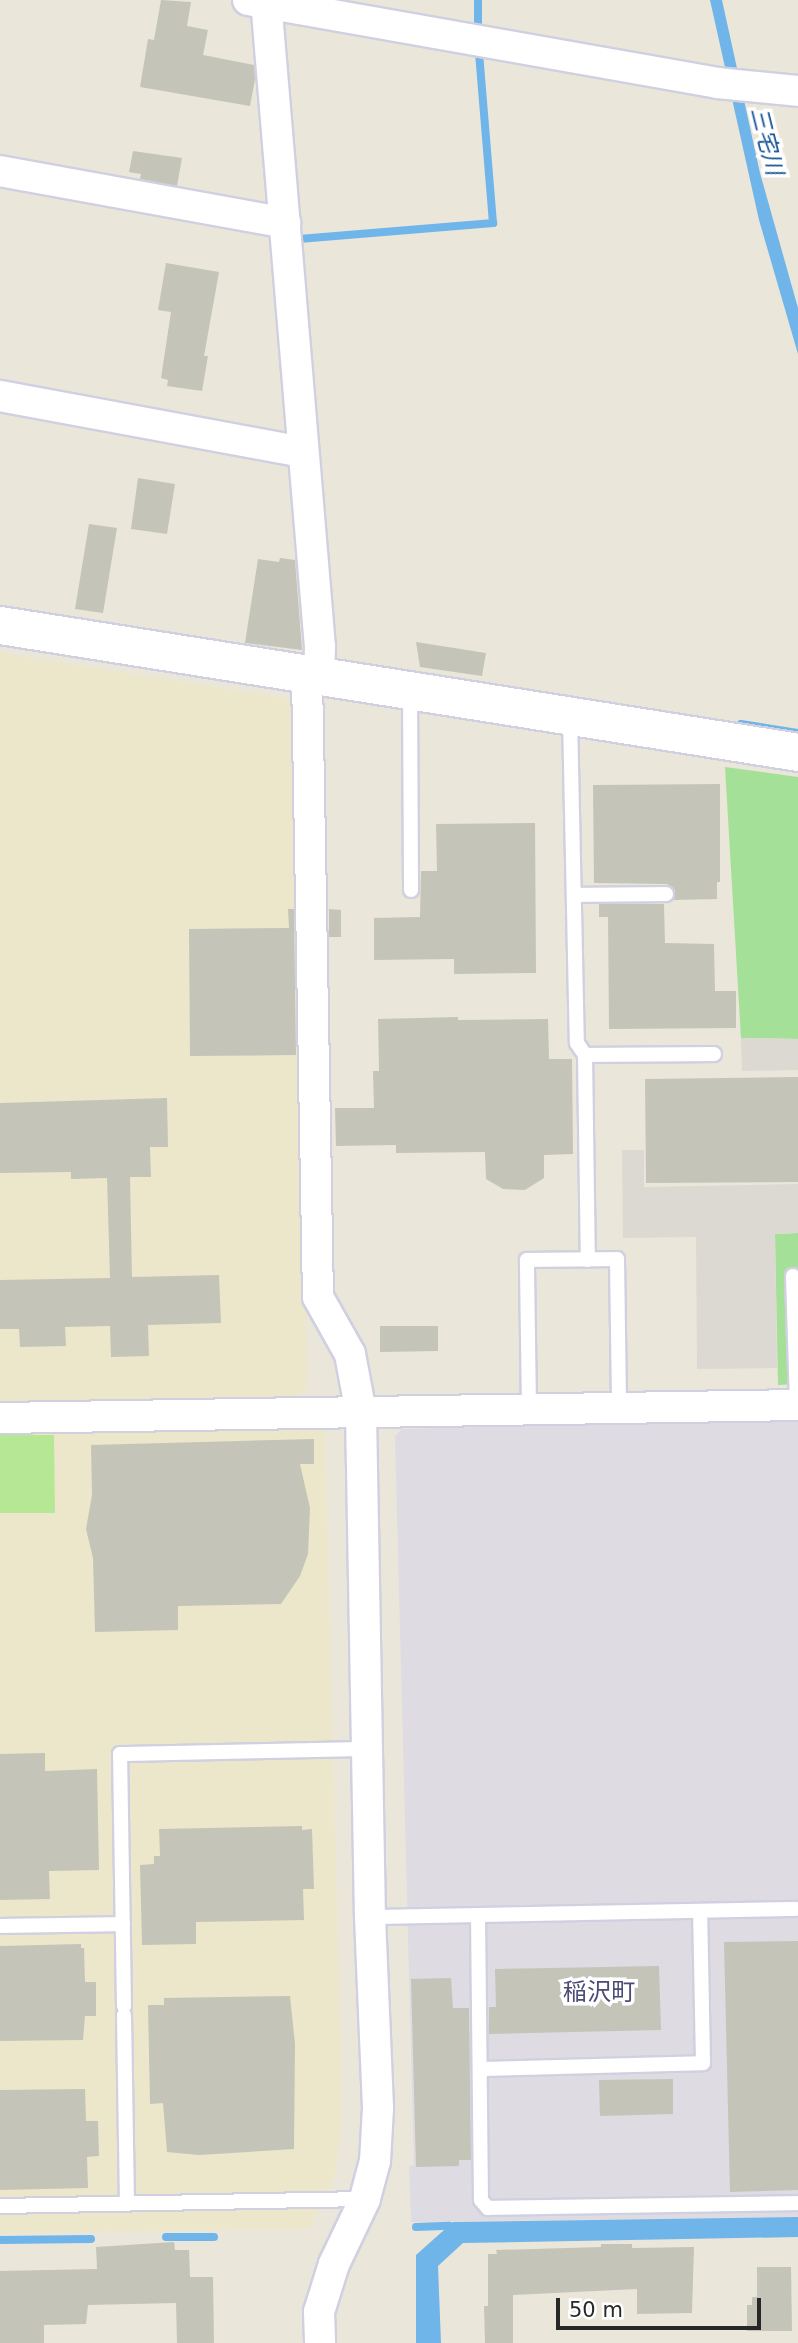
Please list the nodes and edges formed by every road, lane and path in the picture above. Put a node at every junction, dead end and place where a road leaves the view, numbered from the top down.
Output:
1 (260, 1) edge
2 (798, 91) edge
3 (0, 171) edge
4 (285, 223) junction
5 (0, 396) edge
6 (303, 452) junction
7 (0, 625) edge
8 (313, 676) junction
9 (410, 691) junction
10 (569, 716) junction
11 (798, 752) edge
12 (411, 890) dead end
13 (666, 894) dead end
14 (574, 895) junction
15 (714, 1054) dead end
16 (585, 1055) junction
17 (588, 1260) junction
18 (793, 1276) dead end
19 (797, 1405) edge
20 (619, 1409) junction
21 (529, 1410) junction
22 (361, 1413) junction
23 (0, 1418) edge
24 (367, 1749) junction
25 (796, 1909) dead end
26 (700, 1911) junction
27 (478, 1915) junction
28 (370, 1917) junction
29 (123, 1924) junction
30 (0, 1926) edge
31 (480, 2069) junction
32 (365, 2199) junction
33 (128, 2203) junction
34 (798, 2203) edge
35 (0, 2206) edge
36 (320, 2343) edge

1 - 2 street
1 - 4 street
3 - 4 street
4 - 6 street
5 - 6 street
6 - 8 street
7 - 8 street
8 - 9 street
8 - 22 street
9 - 10 street
9 - 12 lane
10 - 11 street
10 - 14 lane
13 - 14 lane
14 - 16 lane
15 - 16 lane
16 - 17 lane
17 - 20 lane
17 - 21 lane
18 - 19 lane
19 - 20 street
20 - 21 street
21 - 22 street
22 - 23 street
22 - 24 street
24 - 28 street
24 - 29 lane
25 - 26 lane
26 - 27 lane
26 - 31 lane
27 - 28 lane
27 - 31 lane
28 - 32 street
29 - 30 lane
29 - 33 lane
31 - 34 lane
32 - 33 lane
32 - 36 street
33 - 35 lane

